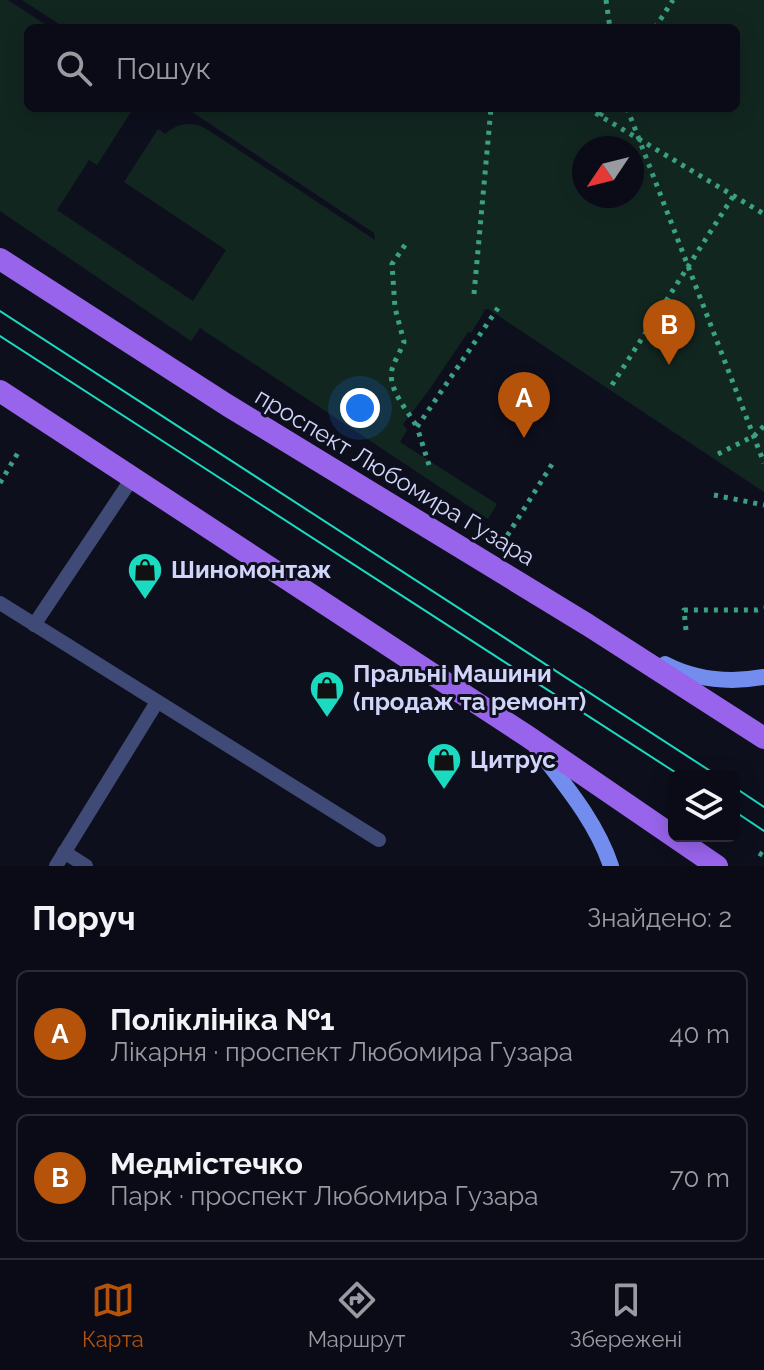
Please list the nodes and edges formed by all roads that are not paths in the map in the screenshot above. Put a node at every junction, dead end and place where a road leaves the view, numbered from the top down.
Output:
1 (0, 259) edge
2 (0, 391) edge
3 (133, 477) junction
4 (0, 603) edge
5 (34, 625) junction
6 (588, 625) junction
7 (764, 677) edge
8 (157, 702) junction
9 (527, 736) junction
10 (764, 738) edge
11 (379, 840) dead end
12 (64, 852) junction
13 (56, 866) edge
14 (86, 866) edge
15 (611, 866) edge
16 (717, 866) edge

1 - 6 main road, проспект Любомира Гузара
2 - 3 main road
3 - 5 lane
3 - 9 main road
4 - 5 lane
5 - 8 lane
6 - 7 main road
6 - 10 main road, проспект Любомира Гузара
8 - 11 lane
8 - 12 lane
9 - 15 main road
9 - 16 main road
12 - 13 lane
12 - 14 lane

